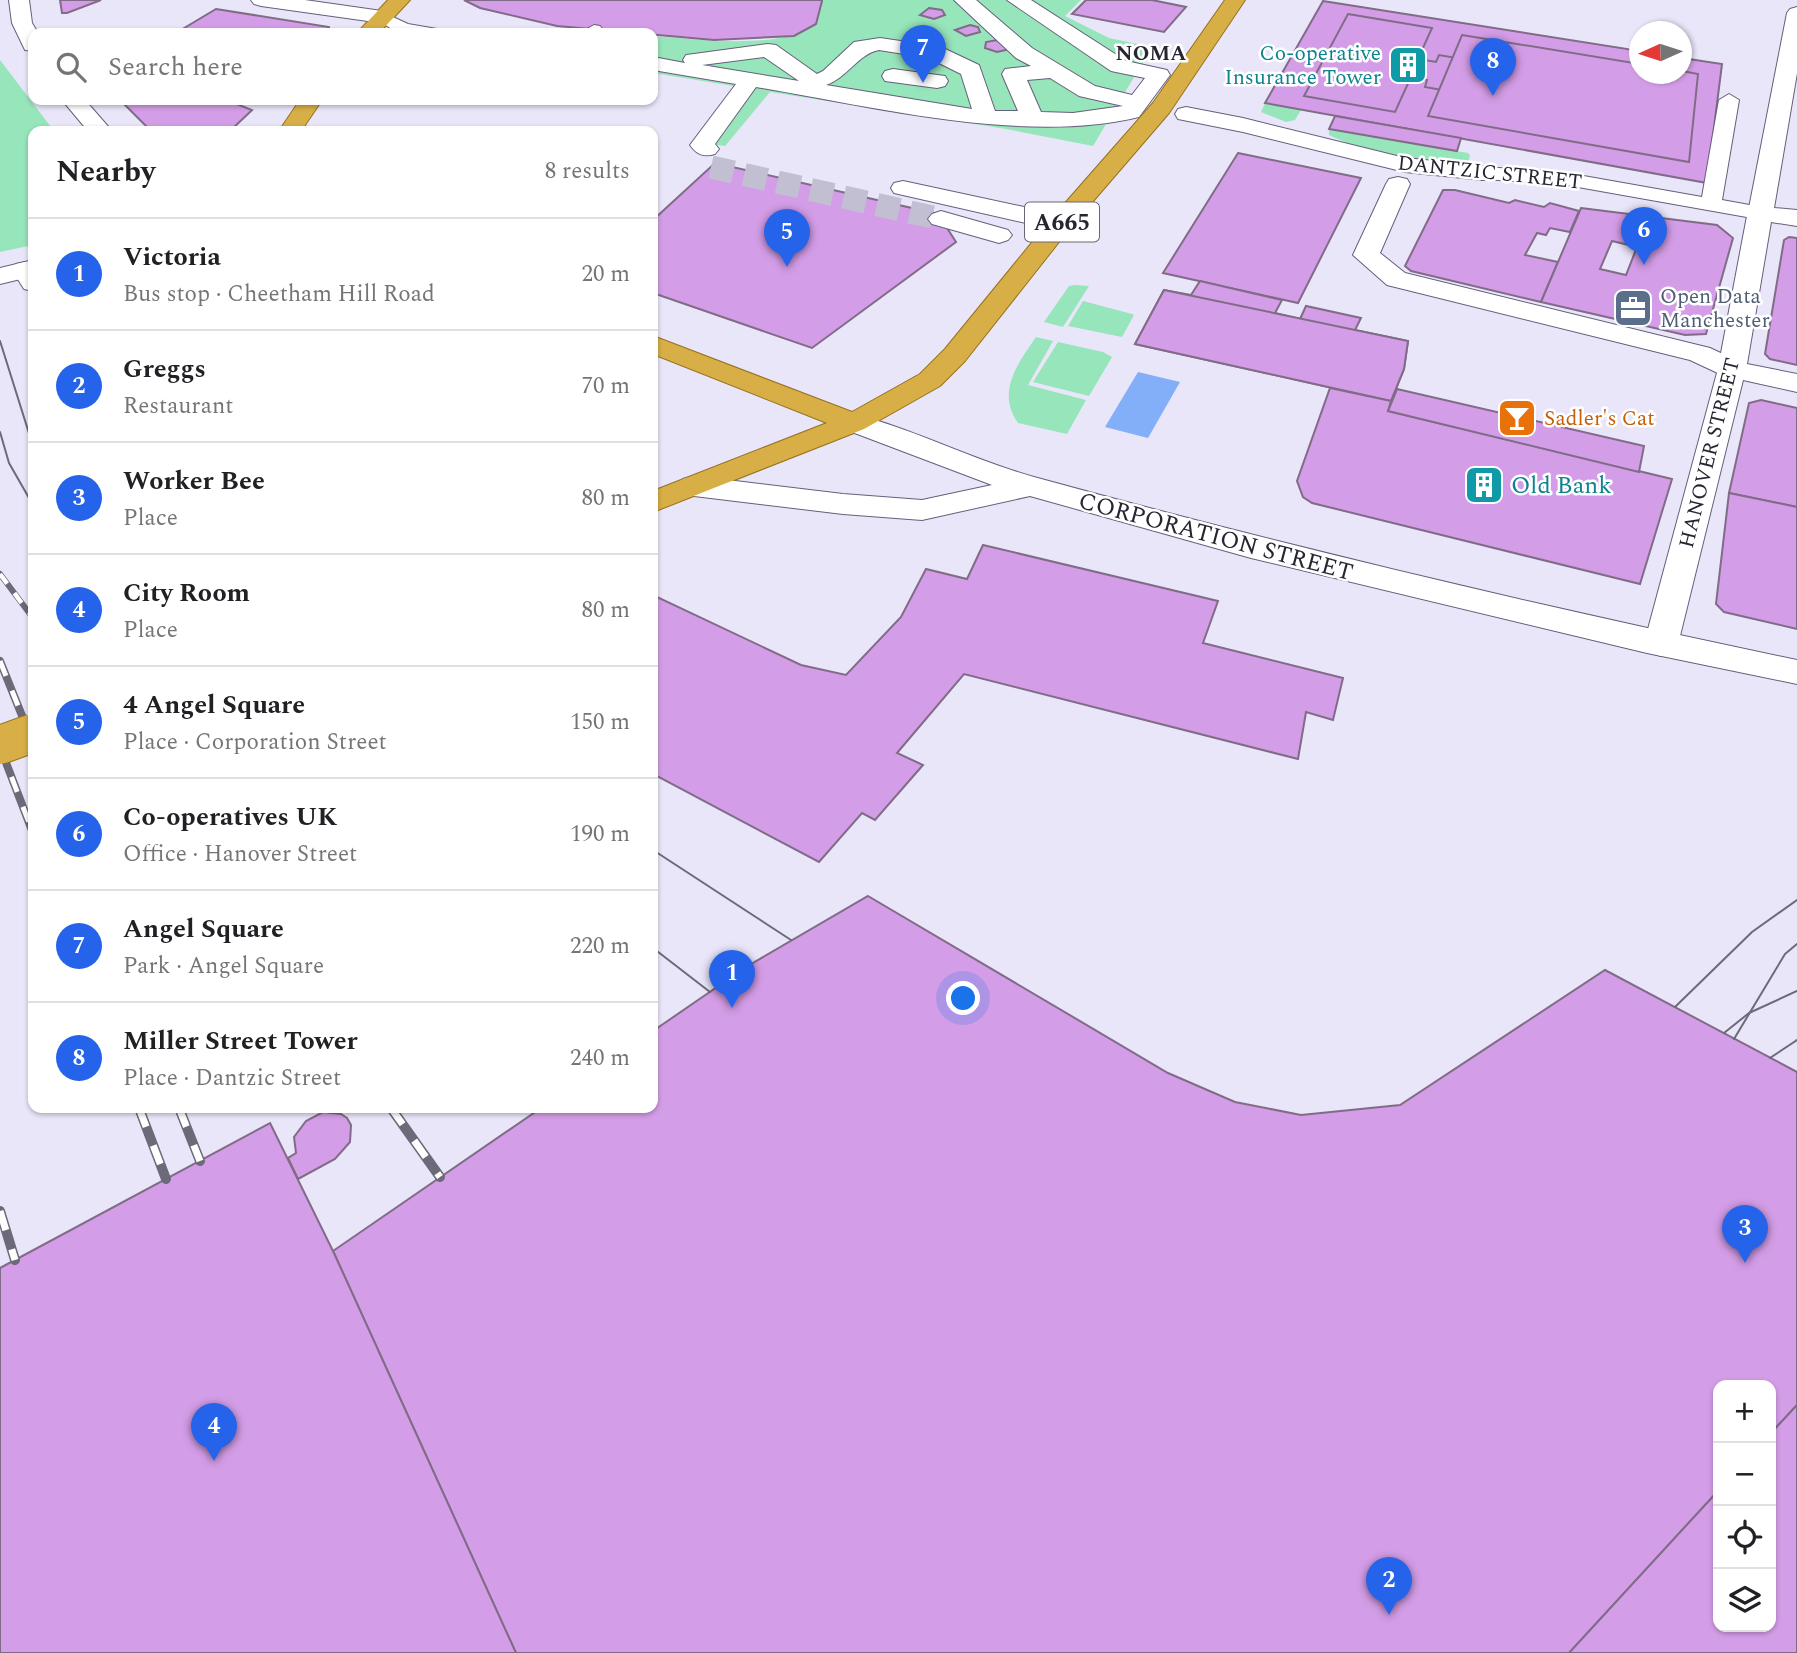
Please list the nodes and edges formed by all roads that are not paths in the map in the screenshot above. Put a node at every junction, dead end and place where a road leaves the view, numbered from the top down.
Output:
1 (19, 0) edge
2 (261, 0) edge
3 (400, 0) edge
4 (964, 0) edge
5 (1017, 0) edge
6 (1234, 0) edge
7 (382, 17) junction
8 (372, 28) edge
9 (401, 28) edge
10 (1796, 28) edge
11 (28, 34) edge
12 (898, 49) junction
13 (1095, 49) junction
14 (1024, 53) junction
15 (951, 59) junction
16 (658, 64) edge
17 (658, 65) edge
18 (1056, 71) junction
19 (893, 76) junction
20 (1015, 79) junction
21 (937, 80) junction
22 (974, 80) junction
23 (749, 82) junction
24 (811, 86) junction
25 (1729, 100) dead end
26 (883, 103) junction
27 (77, 105) edge
28 (308, 105) edge
29 (1135, 108) junction
30 (938, 111) junction
31 (1186, 114) dead end
32 (986, 117) junction
33 (1033, 119) junction
34 (96, 126) edge
35 (293, 126) edge
36 (707, 153) dead end
37 (1402, 173) junction
38 (1483, 173) joint
39 (903, 188) dead end
40 (1711, 205) junction
41 (1758, 213) junction
42 (1797, 218) edge
43 (942, 219) tunnel mouth
44 (1061, 223) junction
45 (999, 235) dead end
46 (658, 346) edge
47 (1732, 369) junction
48 (1797, 383) edge
49 (854, 423) junction
50 (1030, 486) junction
51 (690, 487) junction
52 (658, 500) edge
53 (1661, 644) junction
54 (1797, 672) edge
55 (28, 735) edge
56 (0, 745) edge

1 - 11 street
2 - 7 street
3 - 7 highway
4 - 14 street
5 - 13 street
6 - 44 highway, A665
7 - 8 highway
7 - 9 lane
10 - 41 street, HANOVER STREET
12 - 15 street
12 - 19 street
12 - 24 street
13 - 14 street
13 - 29 street
14 - 18 street
15 - 21 street
15 - 22 street
16 - 24 street
17 - 23 street
18 - 20 street
18 - 29 street
19 - 21 street
19 - 26 street
20 - 22 street
20 - 33 street
21 - 30 street
22 - 32 street
23 - 24 street
23 - 36 street
24 - 26 street
25 - 40 lane
26 - 30 street
27 - 34 street
28 - 35 highway
29 - 33 street
30 - 32 street
31 - 37 street, DANTZIC STREET
32 - 33 street
37 - 38 street, DANTZIC STREET
37 - 47 street
38 - 40 lane, DANTZIC STREET
39 - 44 street
40 - 41 lane, DANTZIC STREET
41 - 42 street, DANTZIC STREET
41 - 47 street, HANOVER STREET
43 - 45 street
44 - 49 highway, A665
46 - 49 highway, CORPORATION STREET
47 - 48 street
47 - 53 street, HANOVER STREET
49 - 50 street, CORPORATION STREET
49 - 51 highway
50 - 51 street
50 - 53 street, CORPORATION STREET
51 - 52 highway
53 - 54 street, CORPORATION STREET
55 - 56 highway, bridge

